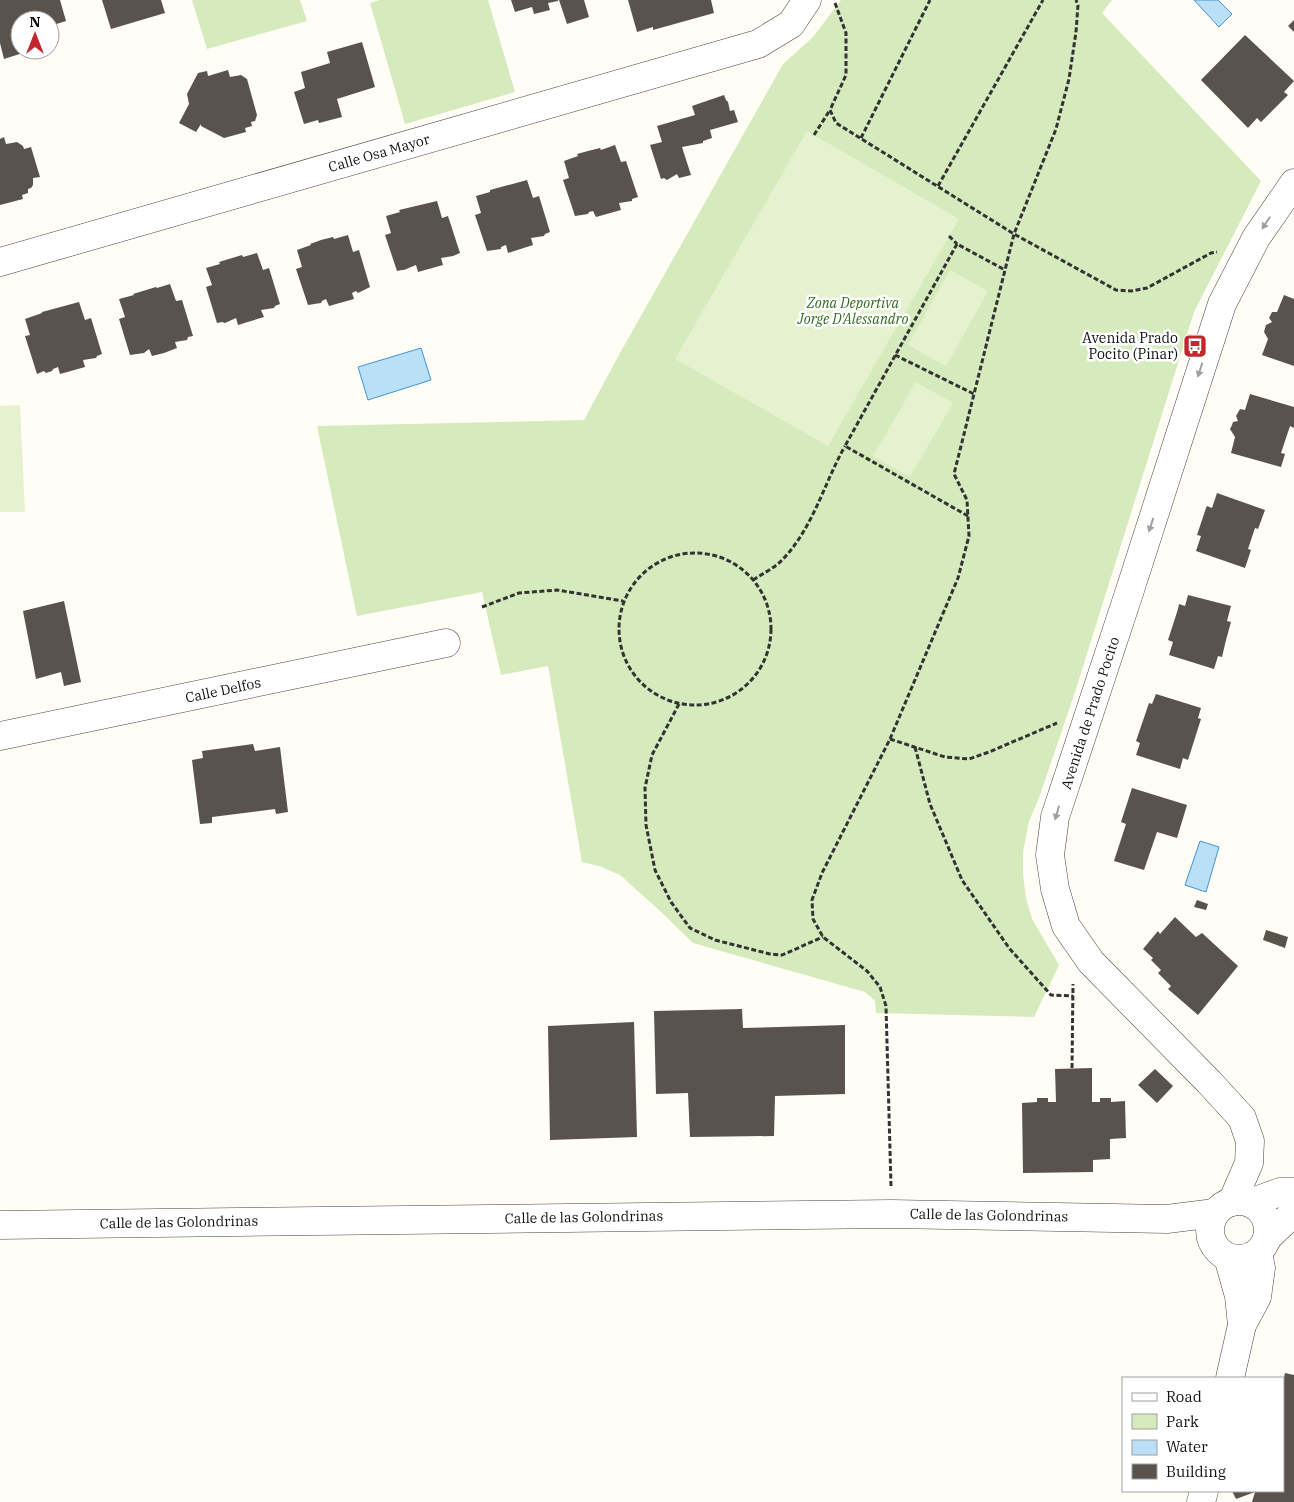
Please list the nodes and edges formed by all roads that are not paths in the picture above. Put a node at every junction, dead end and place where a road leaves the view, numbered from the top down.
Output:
1 (807, 0) edge
2 (1294, 183) edge
3 (0, 262) edge
4 (446, 643) dead end
5 (0, 736) edge
6 (1294, 1192) edge
7 (1294, 1214) edge
8 (1227, 1223) junction
9 (0, 1225) edge
10 (1262, 1245) junction
11 (1242, 1325) junction
12 (1230, 1377) edge

1 - 3 street, Calle Osa Mayor
2 -> 8 street, Avenida de Prado Pocito
4 - 5 street, Calle Delfos
6 - 8 street
7 - 10 street
8 - 9 street, Calle de las Golondrinas
8 - 10 street
8 - 10 street
8 - 11 street
10 - 11 street
11 - 12 street

